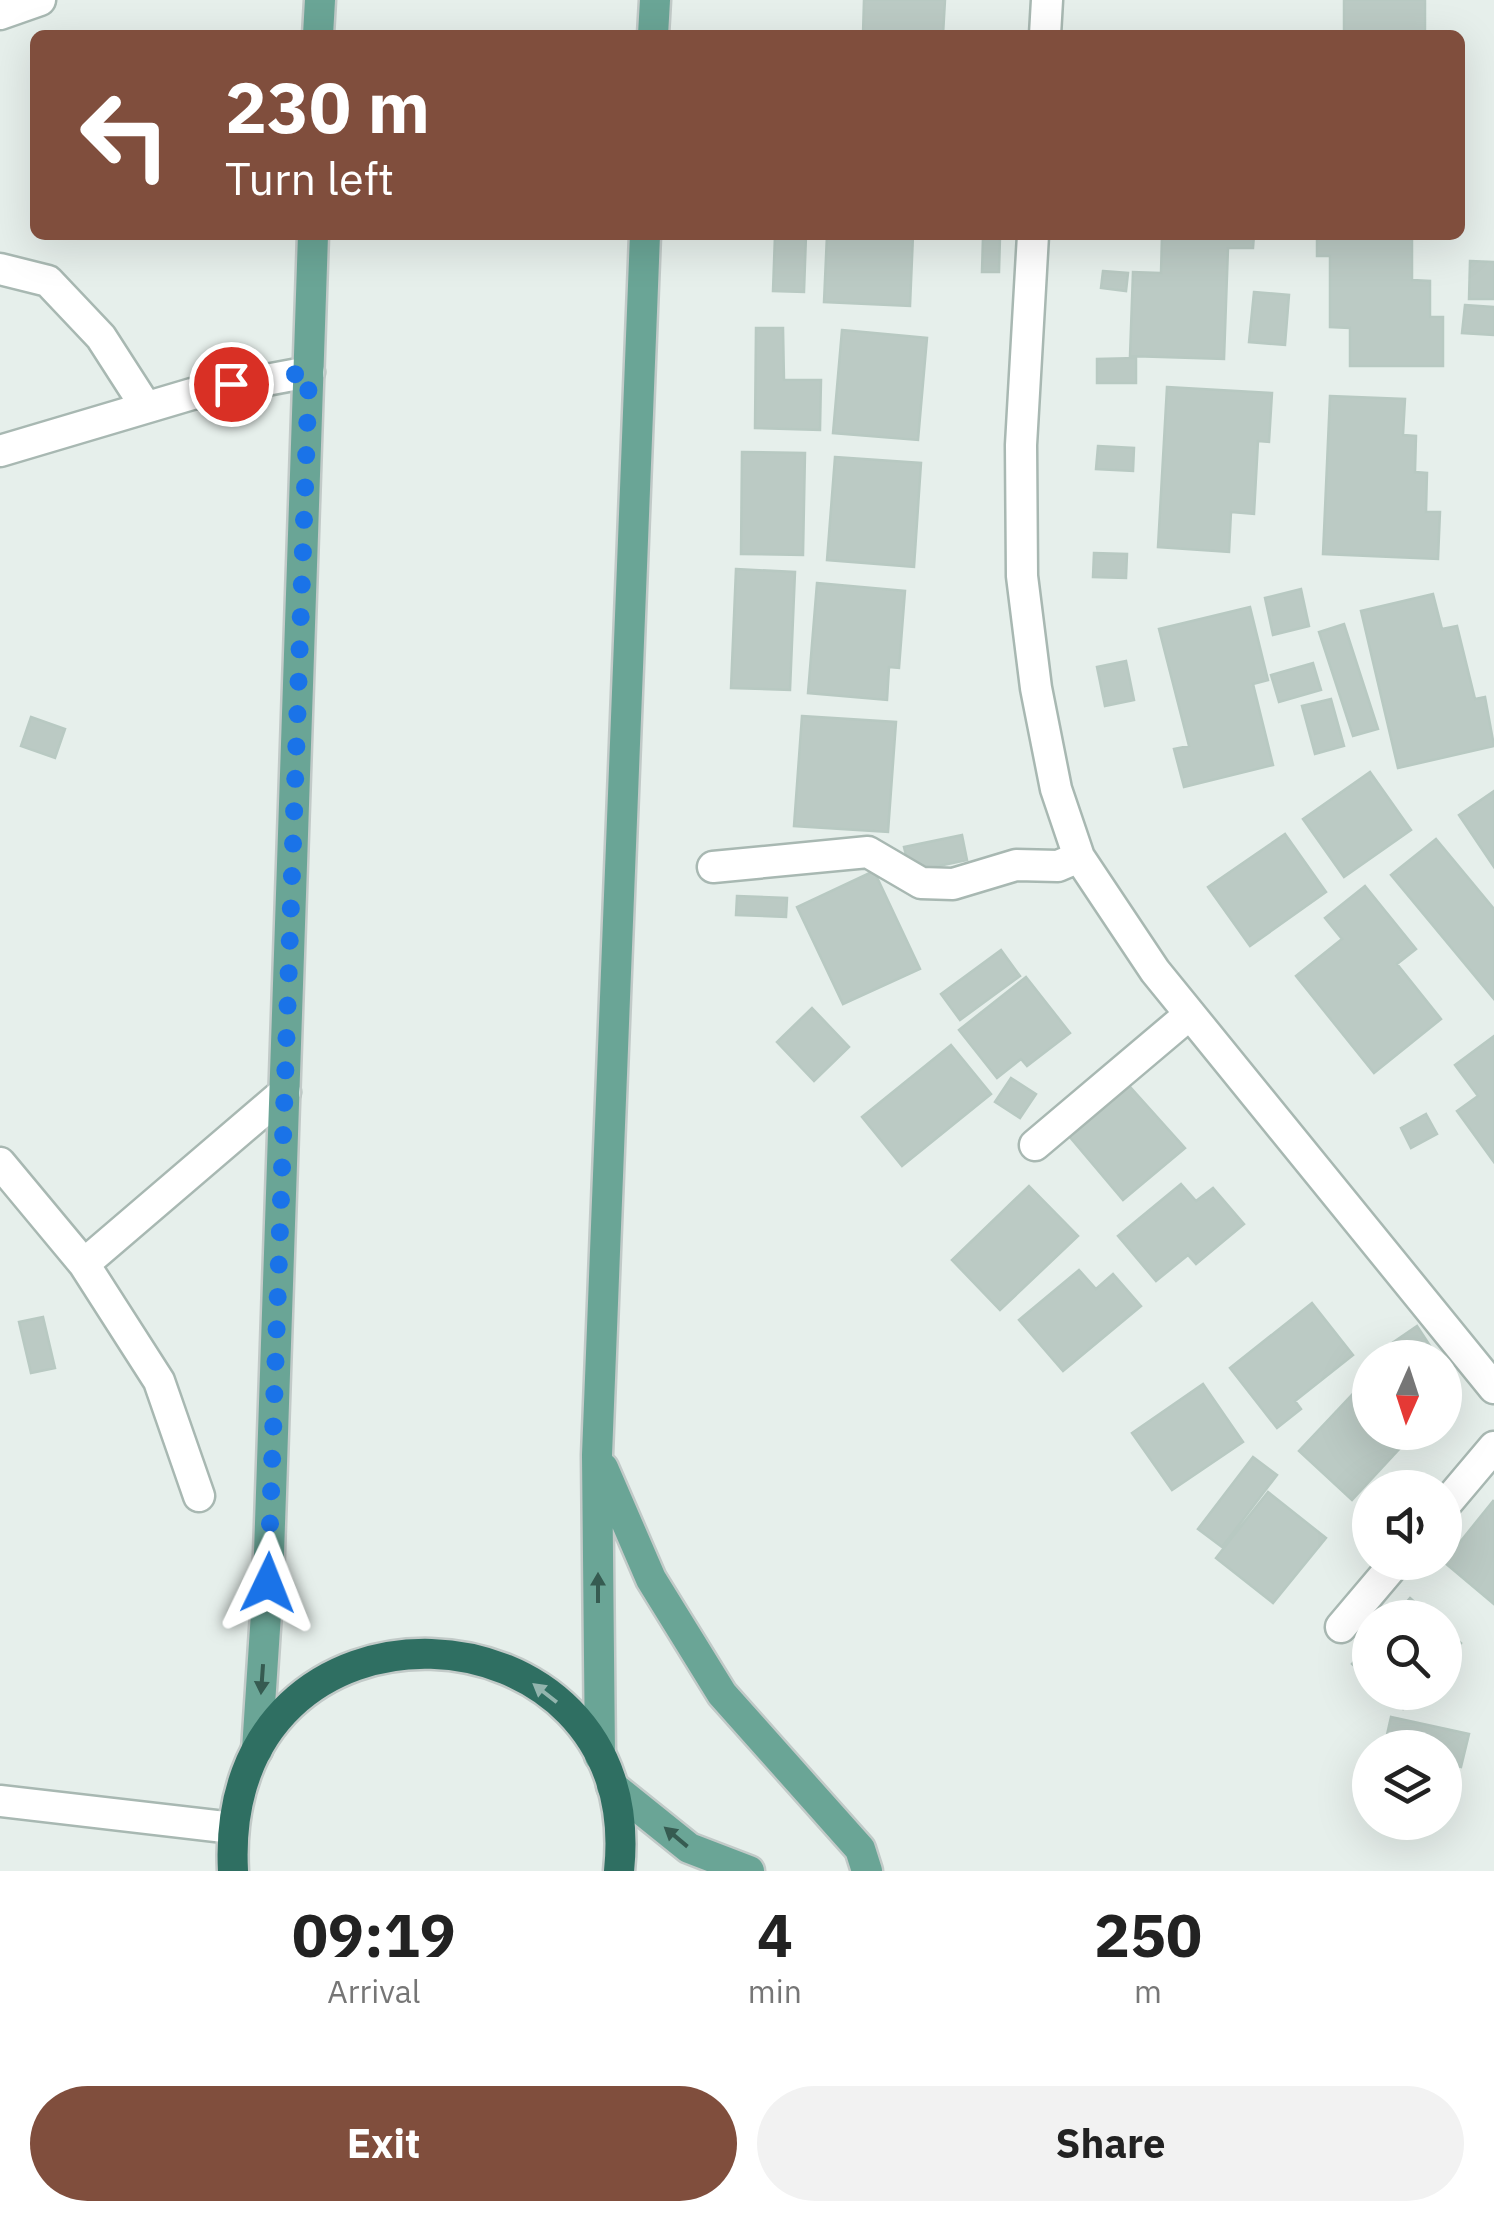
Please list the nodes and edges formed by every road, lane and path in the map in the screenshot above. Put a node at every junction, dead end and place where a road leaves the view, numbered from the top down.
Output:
1 (40, 0) edge
2 (320, 0) edge
3 (654, 0) edge
4 (1046, 0) edge
5 (0, 14) edge
6 (318, 30) edge
7 (653, 30) edge
8 (1045, 30) edge
9 (313, 240) edge
10 (645, 240) edge
11 (1033, 240) edge
12 (0, 269) edge
13 (309, 372) junction
14 (146, 407) junction
15 (0, 451) edge
16 (1080, 856) junction
17 (713, 867) dead end
18 (1190, 1014) junction
19 (285, 1092) junction
20 (1035, 1145) dead end
21 (0, 1162) edge
22 (84, 1264) junction
23 (1494, 1388) edge
24 (1494, 1446) edge
25 (597, 1455) junction
26 (1462, 1485) edge
27 (199, 1496) dead end
28 (1381, 1580) edge
29 (1342, 1628) dead end
30 (256, 1750) junction
31 (600, 1756) junction
32 (612, 1786) junction
33 (0, 1802) edge
34 (233, 1828) junction
35 (233, 1871) edge
36 (619, 1871) edge
37 (749, 1871) edge
38 (866, 1871) edge

1 - 5 street
2 - 6 main road
3 - 7 main road
4 - 8 street
9 - 13 main road
10 - 25 main road
11 - 16 street
12 - 14 street
13 - 14 street
13 - 19 main road
14 - 15 street
16 - 17 street
16 - 18 street
18 - 20 street
18 - 23 street
19 - 22 street
19 -> 30 main road
21 - 22 street
22 - 27 street
24 - 26 street
31 -> 25 main road
25 - 38 main road
28 - 29 street
31 -> 30 highway
30 - 34 highway
31 - 32 highway
32 - 36 highway
37 -> 32 main road
33 - 34 street
34 - 35 highway

